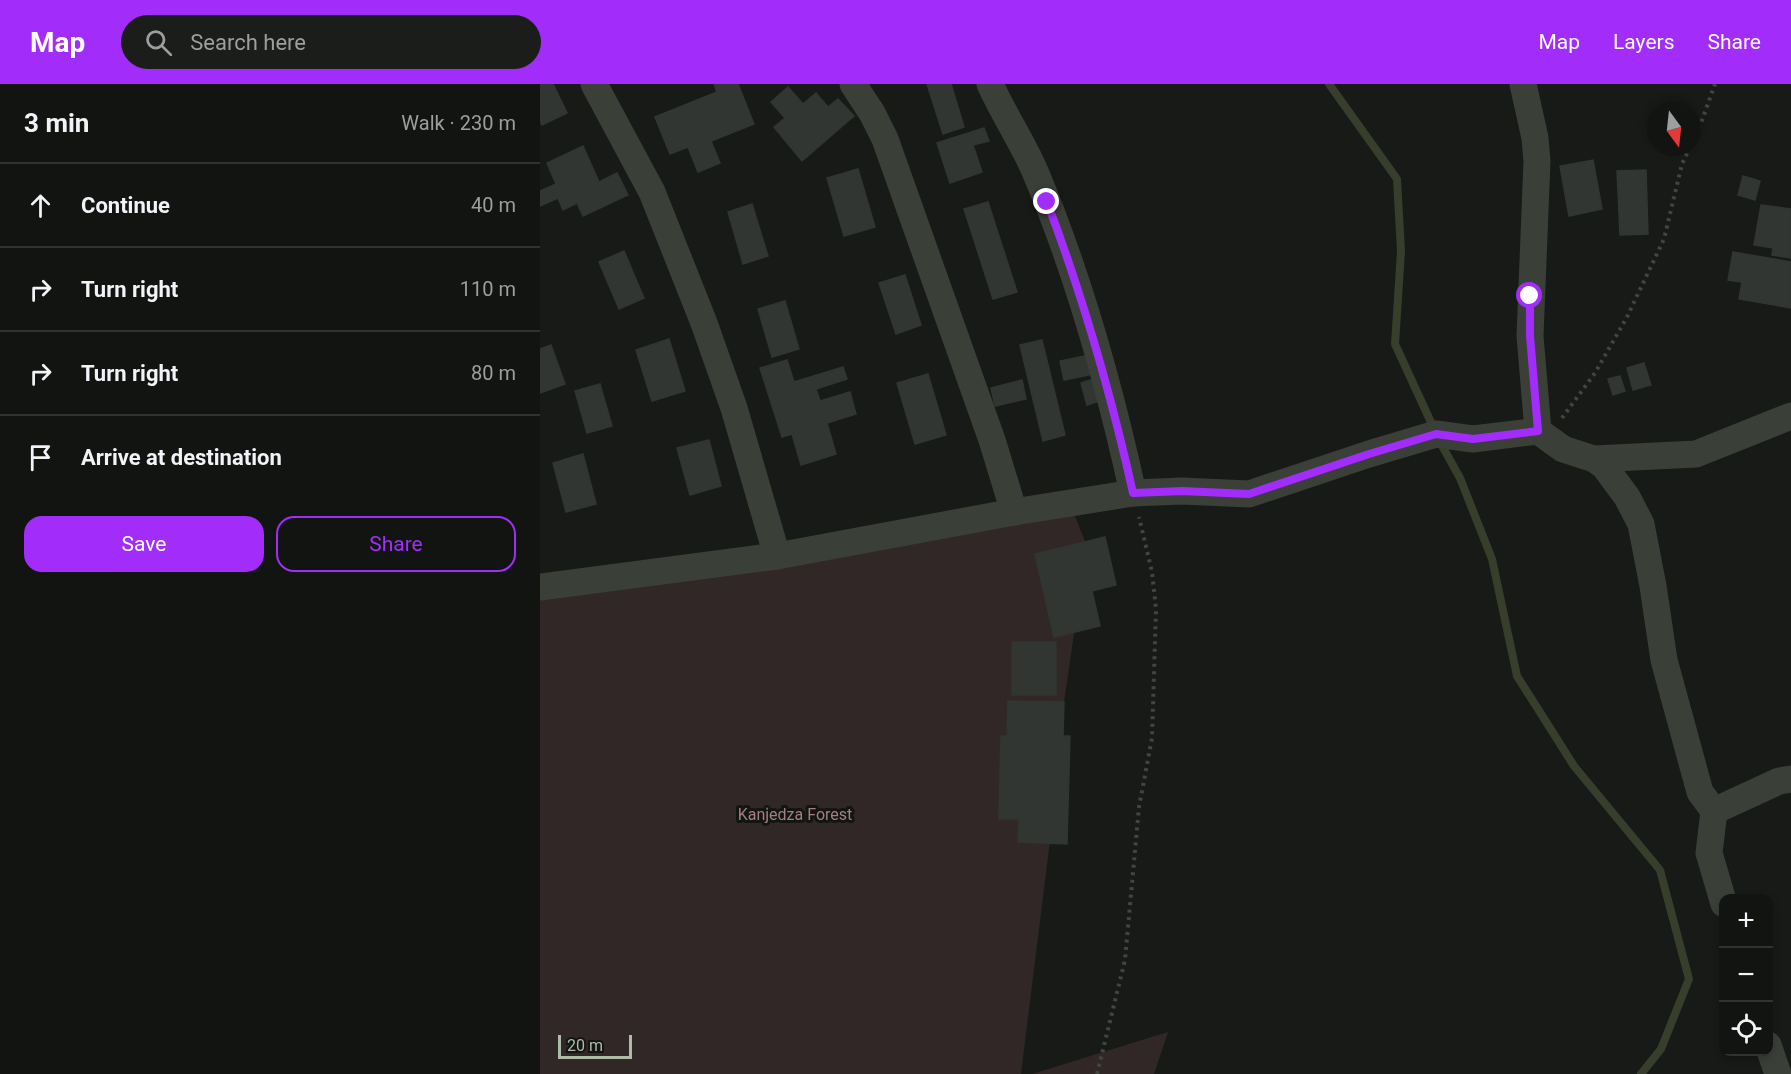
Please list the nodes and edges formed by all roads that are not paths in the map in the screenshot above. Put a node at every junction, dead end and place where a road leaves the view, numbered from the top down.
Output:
1 (594, 84) edge
2 (853, 84) edge
3 (990, 84) edge
4 (1523, 84) edge
5 (1791, 416) edge
6 (1543, 435) junction
7 (1594, 459) junction
8 (1133, 493) junction
9 (1014, 512) junction
10 (777, 556) junction
11 (540, 586) edge
12 (1791, 779) edge
13 (1714, 811) junction
14 (1721, 894) edge
15 (1772, 1056) edge
16 (1779, 1074) edge

1 - 10 street
2 - 9 street
3 - 8 street
4 - 6 street
5 - 7 street
6 - 7 street
6 - 8 street
7 - 13 street
8 - 9 street
9 - 10 street
10 - 11 street
12 - 13 street
13 - 14 street
15 - 16 street

